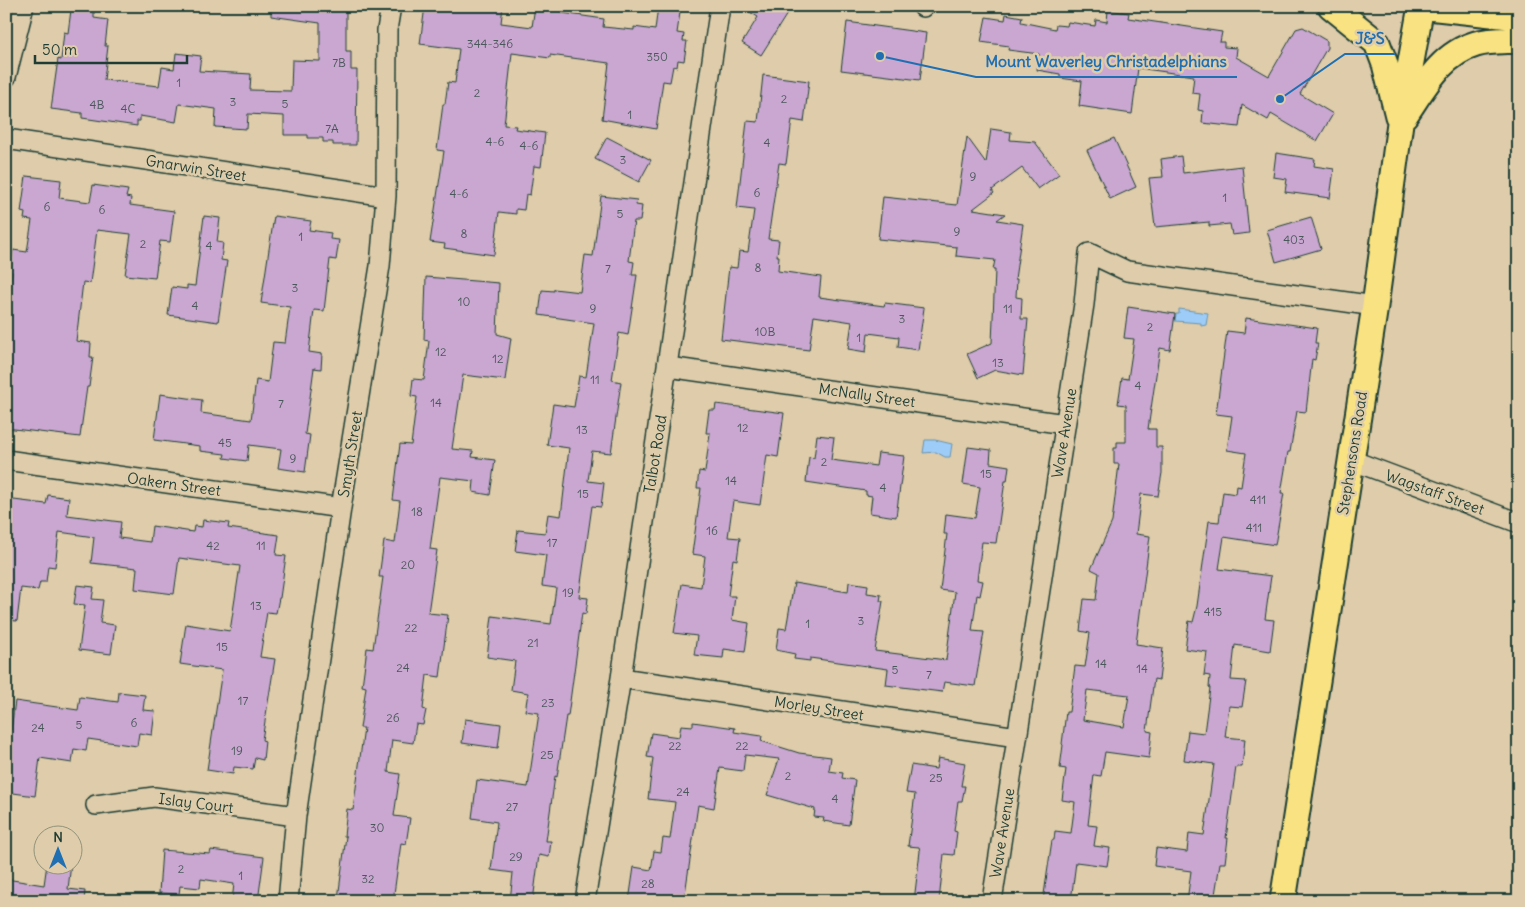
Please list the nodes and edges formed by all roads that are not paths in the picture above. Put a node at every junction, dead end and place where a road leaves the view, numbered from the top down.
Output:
1 (24, 6) edge
2 (391, 6) edge
3 (720, 6) edge
4 (1331, 6) edge
5 (1420, 6) edge
6 (1505, 6) edge
7 (1519, 16) edge
8 (1519, 40) edge
9 (6, 77) edge
10 (1400, 123) junction
11 (6, 139) edge
12 (386, 196) junction
13 (1375, 306) junction
14 (668, 367) junction
15 (1065, 424) junction
16 (6, 460) edge
17 (1351, 460) junction
18 (341, 508) junction
19 (1519, 523) edge
20 (622, 678) junction
21 (1017, 737) junction
22 (96, 805) dead end
23 (296, 816) junction
24 (288, 901) edge
25 (585, 901) edge
26 (992, 901) edge
27 (1284, 901) edge

1 - 9 street
2 - 12 street, Smyth Street
3 - 14 street, Talbot Road
4 - 10 main road
5 - 7 main road
5 - 10 main road, Stephensons Road
6 - 7 main road
8 - 10 main road
10 - 13 main road, Stephensons Road
11 - 12 street, Gnarwin Street
12 - 18 street, Smyth Street
13 - 15 street, Wave Avenue
13 - 17 main road, Stephensons Road
14 - 15 street, McNally Street
14 - 20 street, Talbot Road
15 - 21 street, Wave Avenue
16 - 18 street, Oakern Street
17 - 19 street, Wagstaff Street
17 - 27 main road, Stephensons Road
18 - 23 street, Smyth Street
20 - 21 street, Morley Street
20 - 25 street, Talbot Road
21 - 26 street, Wave Avenue
22 - 23 street, Islay Court
23 - 24 street, Smyth Street

